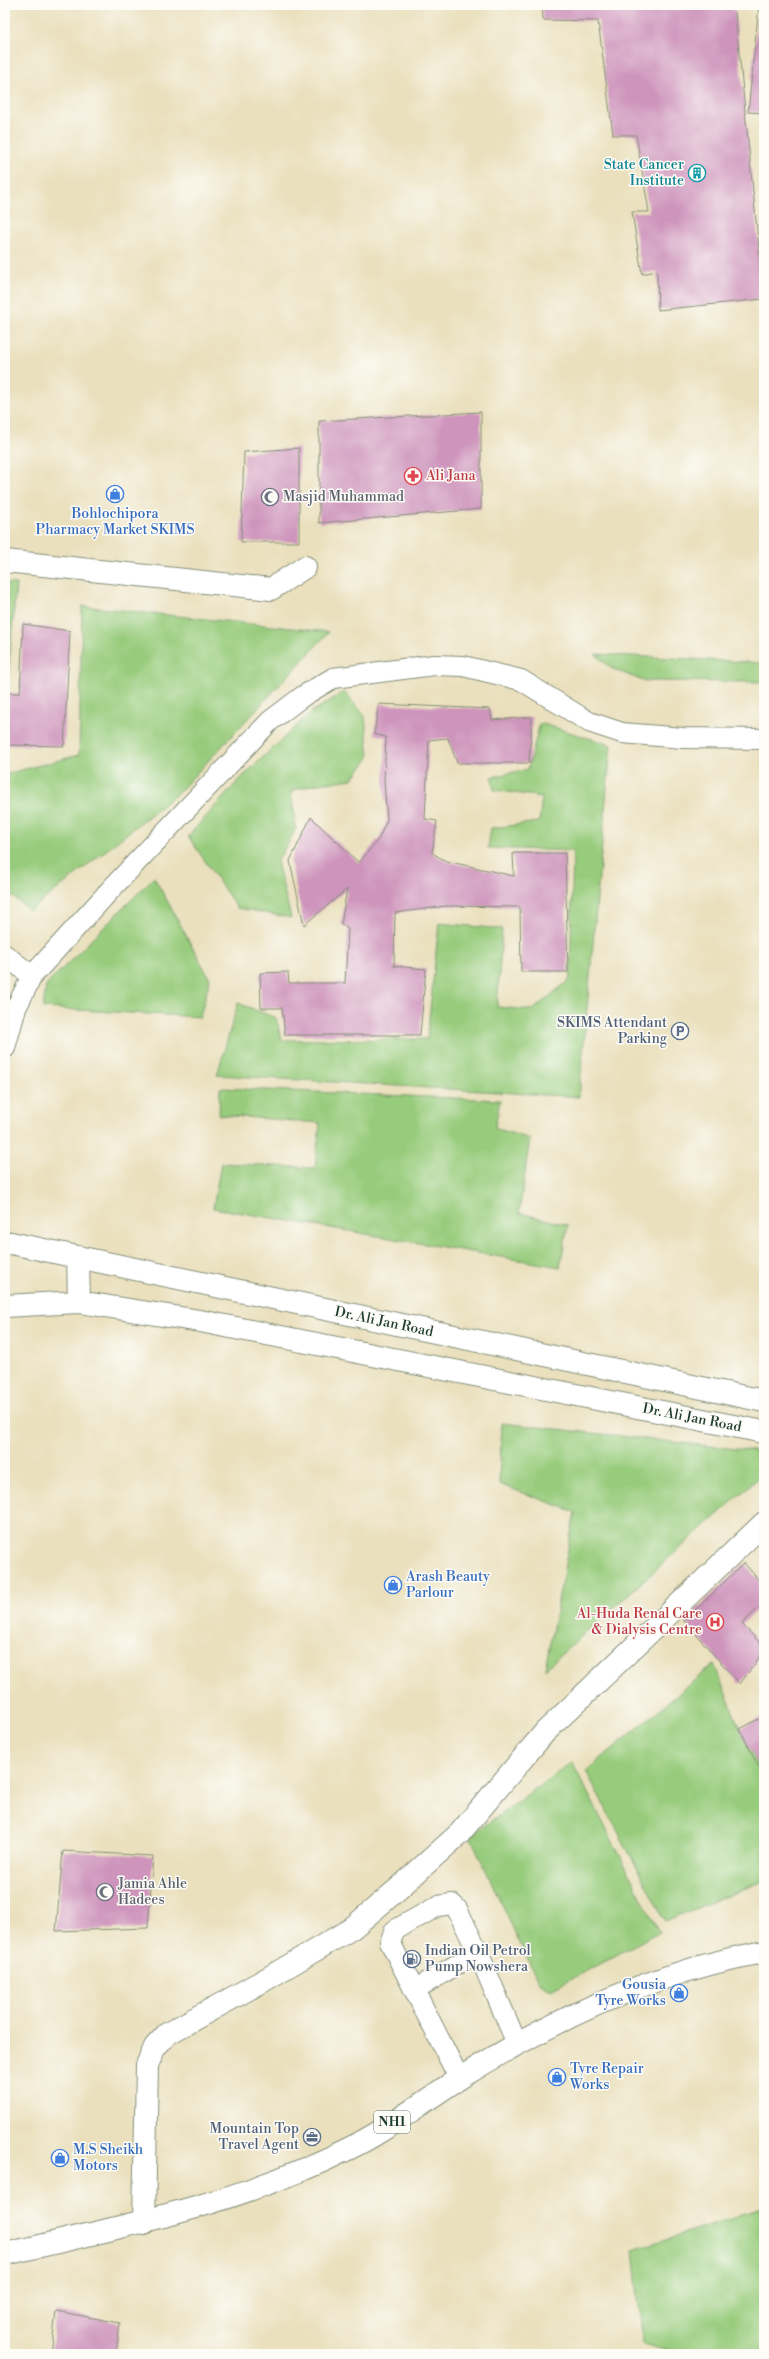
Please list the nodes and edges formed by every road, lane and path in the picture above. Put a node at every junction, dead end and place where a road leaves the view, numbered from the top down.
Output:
1 (5, 561) edge
2 (305, 567) dead end
3 (764, 739) edge
4 (5, 955) edge
5 (32, 976) junction
6 (10, 1006) edge
7 (5, 1048) edge
8 (5, 1244) edge
9 (78, 1257) junction
10 (79, 1302) junction
11 (5, 1306) edge
12 (764, 1401) edge
13 (764, 1432) edge
14 (764, 1523) edge
15 (478, 1952) junction
16 (764, 1952) edge
17 (414, 1990) junction
18 (517, 2044) junction
19 (459, 2078) junction
20 (144, 2223) junction
21 (5, 2254) edge

1 - 2 main road
3 - 5 lane
4 - 5 lane
5 - 6 lane
6 - 7 lane
8 - 9 main road, Dr. Ali Jan Road
9 - 10 main road
9 - 12 main road, Dr. Ali Jan Road
10 - 11 main road, Dr. Ali Jan Road
10 - 13 main road, Dr. Ali Jan Road
14 - 20 main road
15 - 17 lane
15 - 17 lane
15 - 18 lane
16 - 18 main road, NH1
17 - 19 lane
18 - 19 main road, NH1
19 - 20 main road, NH1
20 - 21 main road, NH1

